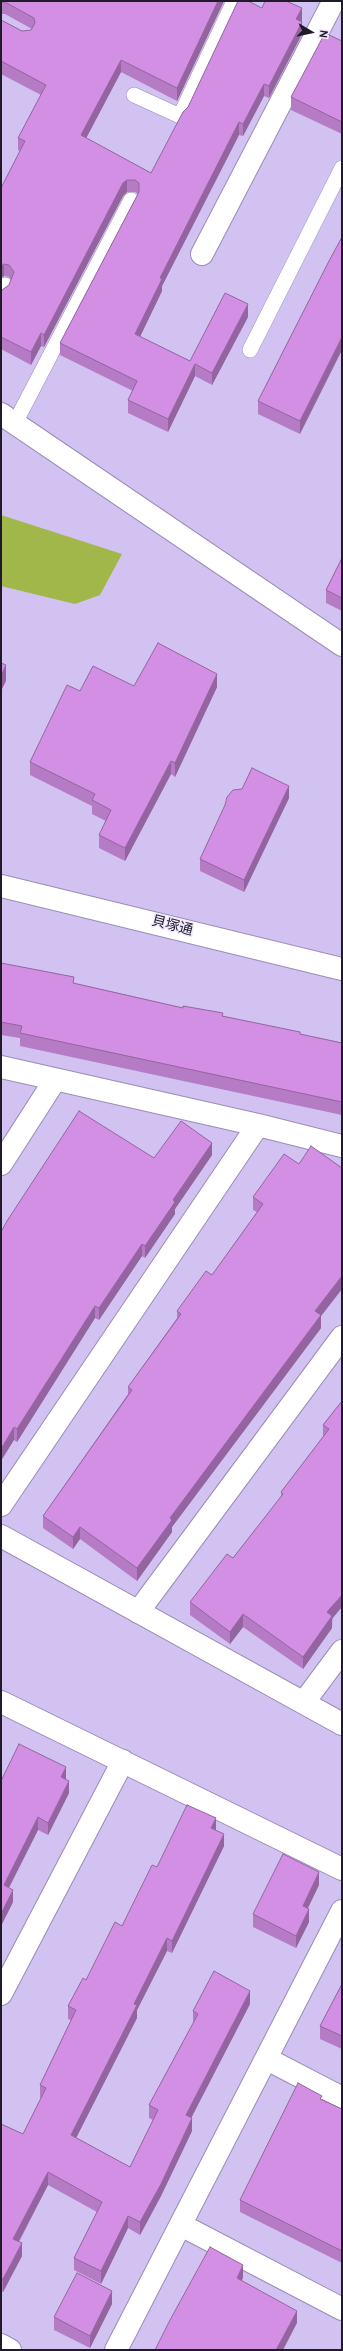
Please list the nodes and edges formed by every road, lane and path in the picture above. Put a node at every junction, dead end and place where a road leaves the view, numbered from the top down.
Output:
1 (234, 1) edge
2 (331, 6) edge
3 (134, 95) dead end
4 (342, 168) edge
5 (131, 200) dead end
6 (202, 254) dead end
7 (250, 350) dead end
8 (8, 419) edge
9 (342, 645) edge
10 (1, 886) edge
11 (342, 969) edge
12 (1, 1067) edge
13 (55, 1080) junction
14 (258, 1125) junction
15 (342, 1146) edge
16 (1, 1164) edge
17 (342, 1337) edge
18 (1, 1504) edge
19 (1, 1536) edge
20 (138, 1612) junction
21 (342, 1651) edge
22 (1, 1702) edge
23 (304, 1702) junction
24 (342, 1724) edge
25 (123, 1761) junction
26 (342, 1869) edge
27 (342, 1911) edge
28 (1, 1994) edge
29 (267, 2059) junction
30 (342, 2098) edge
31 (181, 2225) junction
32 (342, 2308) edge
33 (1, 2345) edge
34 (10, 2350) edge
35 (116, 2350) edge

1 - 3 lane
2 - 6 street
4 - 7 lane
5 - 8 lane
8 - 9 street
10 - 11 street, 貝塚通
12 - 13 street
13 - 14 street
13 - 16 street
14 - 15 street
14 - 18 street
17 - 20 street
19 - 20 street
20 - 23 street
21 - 23 street
22 - 25 street
23 - 24 street
25 - 26 street
25 - 28 street
27 - 29 street
29 - 30 street
29 - 31 street
31 - 32 street
31 - 35 street
33 - 34 street

